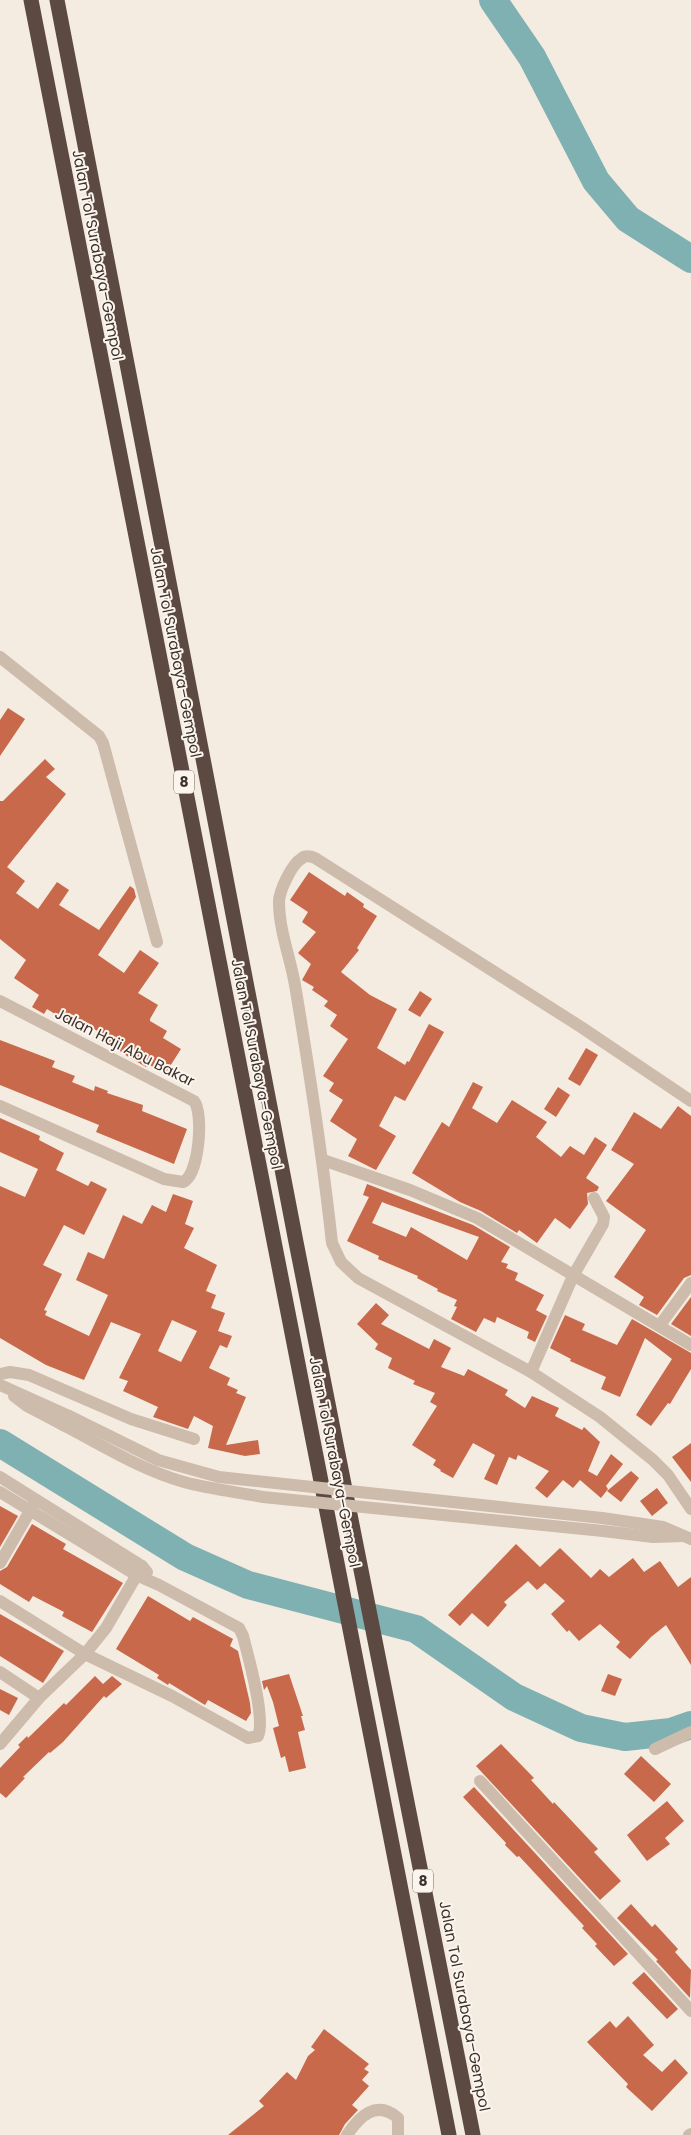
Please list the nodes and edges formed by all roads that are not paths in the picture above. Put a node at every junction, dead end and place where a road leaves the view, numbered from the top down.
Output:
1 (31, 0) edge
2 (57, 0) edge
3 (0, 657) edge
4 (157, 942) dead end
5 (0, 1001) edge
6 (691, 1101) edge
7 (0, 1106) edge
8 (323, 1160) junction
9 (594, 1198) dead end
10 (571, 1280) junction
11 (691, 1283) edge
12 (660, 1324) junction
13 (691, 1344) edge
14 (531, 1372) junction
15 (1, 1382) edge
16 (66, 1420) junction
17 (194, 1439) dead end
18 (0, 1477) edge
19 (0, 1492) edge
20 (37, 1500) junction
21 (691, 1509) edge
22 (30, 1511) junction
23 (687, 1538) edge
24 (0, 1563) edge
25 (139, 1570) junction
26 (0, 1601) edge
27 (85, 1654) junction
28 (0, 1672) edge
29 (40, 1698) junction
30 (691, 1732) edge
31 (0, 1744) edge
32 (655, 1749) dead end
33 (480, 1781) dead end
34 (691, 2012) edge
35 (347, 2135) edge
36 (398, 2135) edge
37 (449, 2135) edge
38 (473, 2135) edge

1 - 37 highway, Jalan Tol Surabaya–Gempol / 8
2 - 38 highway, Jalan Tol Surabaya–Gempol / 8
3 - 4 street
5 - 7 street, Jalan Haji Abu Bakar
6 - 8 street
8 - 10 street
8 - 14 street
9 - 10 street
10 - 12 street
10 - 14 street
11 - 12 street
12 - 13 street
14 - 21 street
15 - 16 street
15 - 17 street
16 - 23 street, bridge
16 - 23 street, bridge
18 - 20 street
19 - 22 street
20 - 22 street
20 - 25 street
22 - 24 street
22 - 25 street
25 - 27 street
25 - 27 street
26 - 27 street
27 - 29 street
28 - 29 street
29 - 31 street
30 - 32 street
33 - 34 street
35 - 36 street

